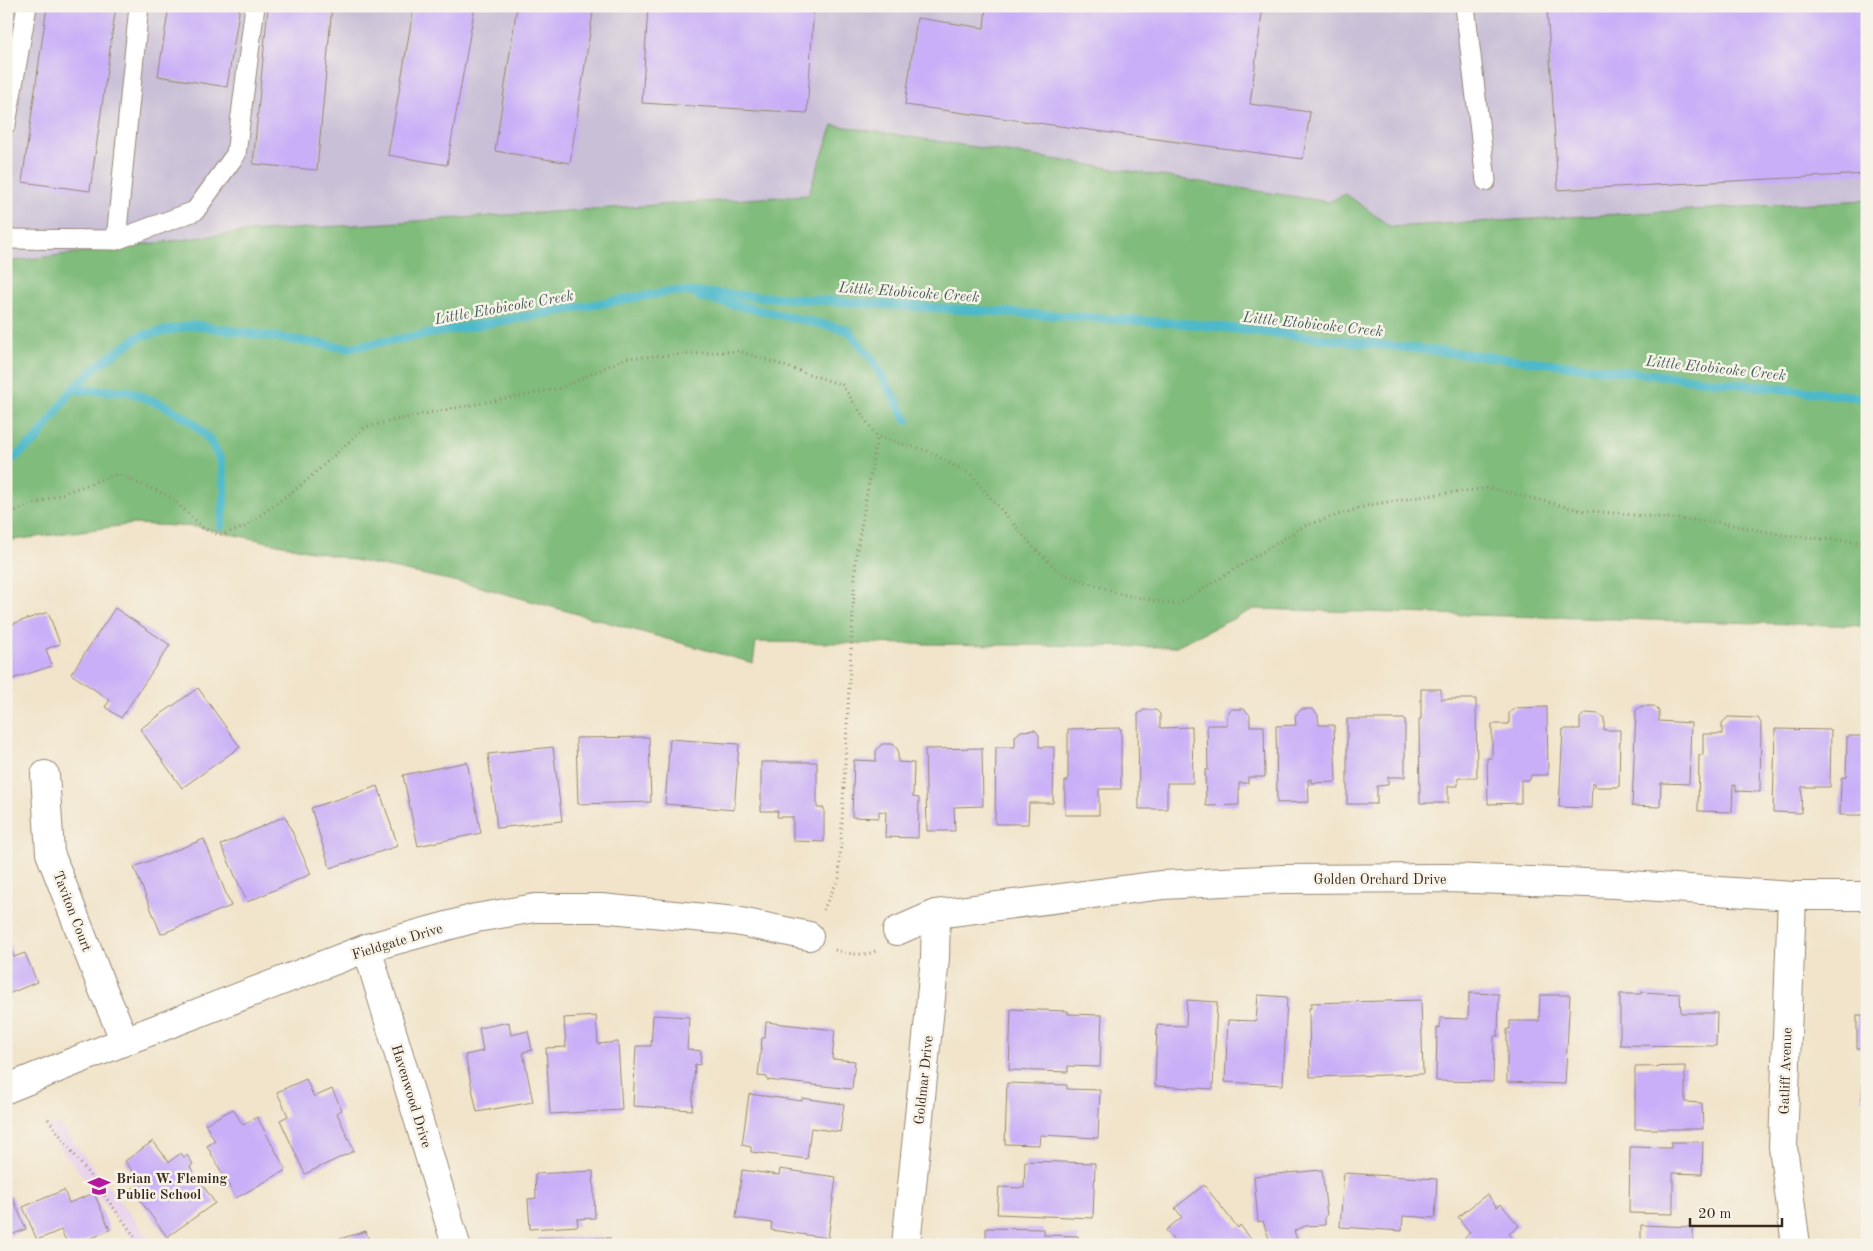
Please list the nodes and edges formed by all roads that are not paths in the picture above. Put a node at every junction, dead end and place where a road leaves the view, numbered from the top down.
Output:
1 (27, 6) edge
2 (139, 6) edge
3 (255, 6) edge
4 (1465, 6) edge
5 (6, 124) edge
6 (1486, 182) dead end
7 (6, 238) edge
8 (116, 240) junction
9 (45, 775) dead end
10 (1792, 896) junction
11 (1867, 896) edge
12 (936, 914) junction
13 (897, 931) road end
14 (809, 936) road end
15 (367, 948) junction
16 (126, 1041) junction
17 (6, 1089) edge
18 (456, 1245) edge
19 (906, 1245) edge
20 (1796, 1245) edge

1 - 5 lane
2 - 8 lane
3 - 8 lane
4 - 6 lane
7 - 8 lane
9 - 16 street, Taviton Court
10 - 11 street, Golden Orchard Drive
10 - 12 street, Golden Orchard Drive
10 - 20 street, Gatliff Avenue
12 - 13 street, Golden Orchard Drive
12 - 19 street, Goldmar Drive
14 - 15 street, Fieldgate Drive
15 - 16 street, Fieldgate Drive
15 - 18 street, Havenwood Drive
16 - 17 street, Fieldgate Drive

